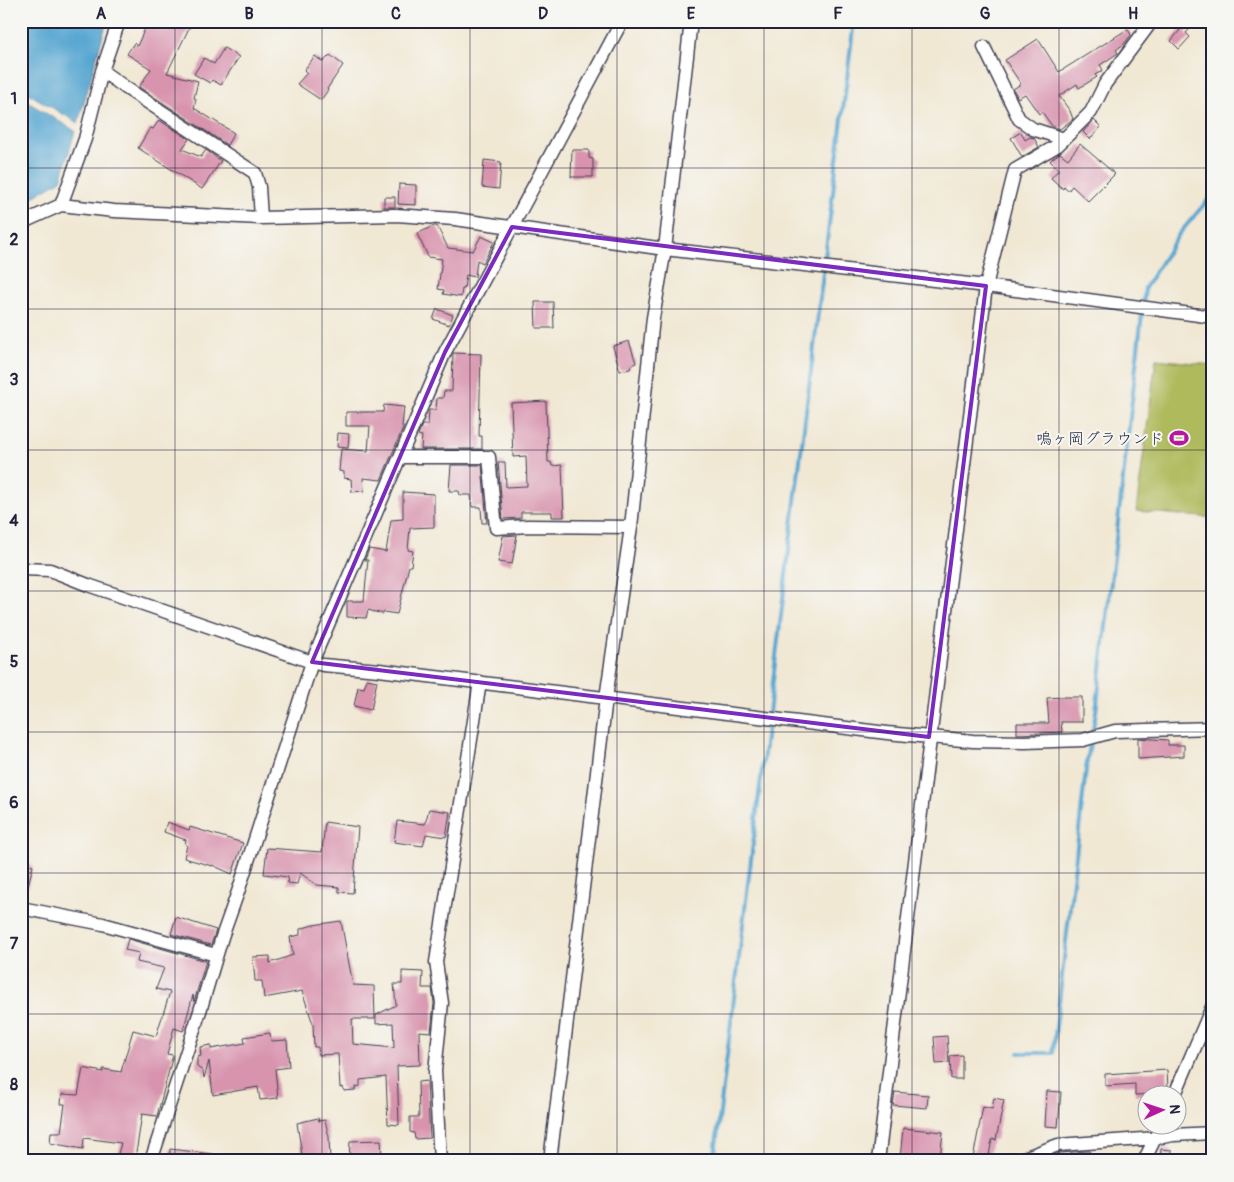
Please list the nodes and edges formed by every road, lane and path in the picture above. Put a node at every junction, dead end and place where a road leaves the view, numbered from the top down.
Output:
1 (119, 21) edge
2 (622, 21) edge
3 (691, 21) edge
4 (1152, 21) edge
5 (984, 47) dead end
6 (102, 70) junction
7 (1064, 139) junction
8 (61, 205) junction
9 (262, 218) junction
10 (21, 223) edge
11 (512, 228) junction
12 (665, 249) junction
13 (986, 286) junction
14 (1213, 317) edge
15 (401, 457) junction
16 (630, 527) junction
17 (21, 569) edge
18 (312, 662) junction
19 (480, 682) junction
20 (606, 698) junction
21 (1213, 728) edge
22 (930, 737) junction
23 (21, 908) edge
24 (216, 955) junction
25 (1213, 1005) edge
26 (1179, 1084) edge
27 (1213, 1133) edge
28 (1158, 1134) edge
29 (1157, 1138) junction
30 (151, 1161) edge
31 (440, 1161) edge
32 (550, 1161) edge
33 (878, 1161) edge
34 (1016, 1161) edge
35 (1144, 1161) edge

1 - 6 street
2 - 11 street
3 - 12 street
4 - 7 street
5 - 7 street
6 - 8 street
6 - 9 street
7 - 13 street
8 - 9 street
8 - 10 street
9 - 11 street
11 - 12 street
11 - 15 street
12 - 13 street
12 - 16 street
13 - 14 street
13 - 22 street
15 - 16 street
15 - 18 street
16 - 20 street
17 - 18 street
18 - 19 street
18 - 24 street
19 - 20 street
19 - 31 street
20 - 22 street
20 - 32 street
21 - 22 street
22 - 33 street
23 - 24 street
24 - 30 street
25 - 26 street
27 - 29 street
28 - 29 street
29 - 34 street
29 - 35 street

